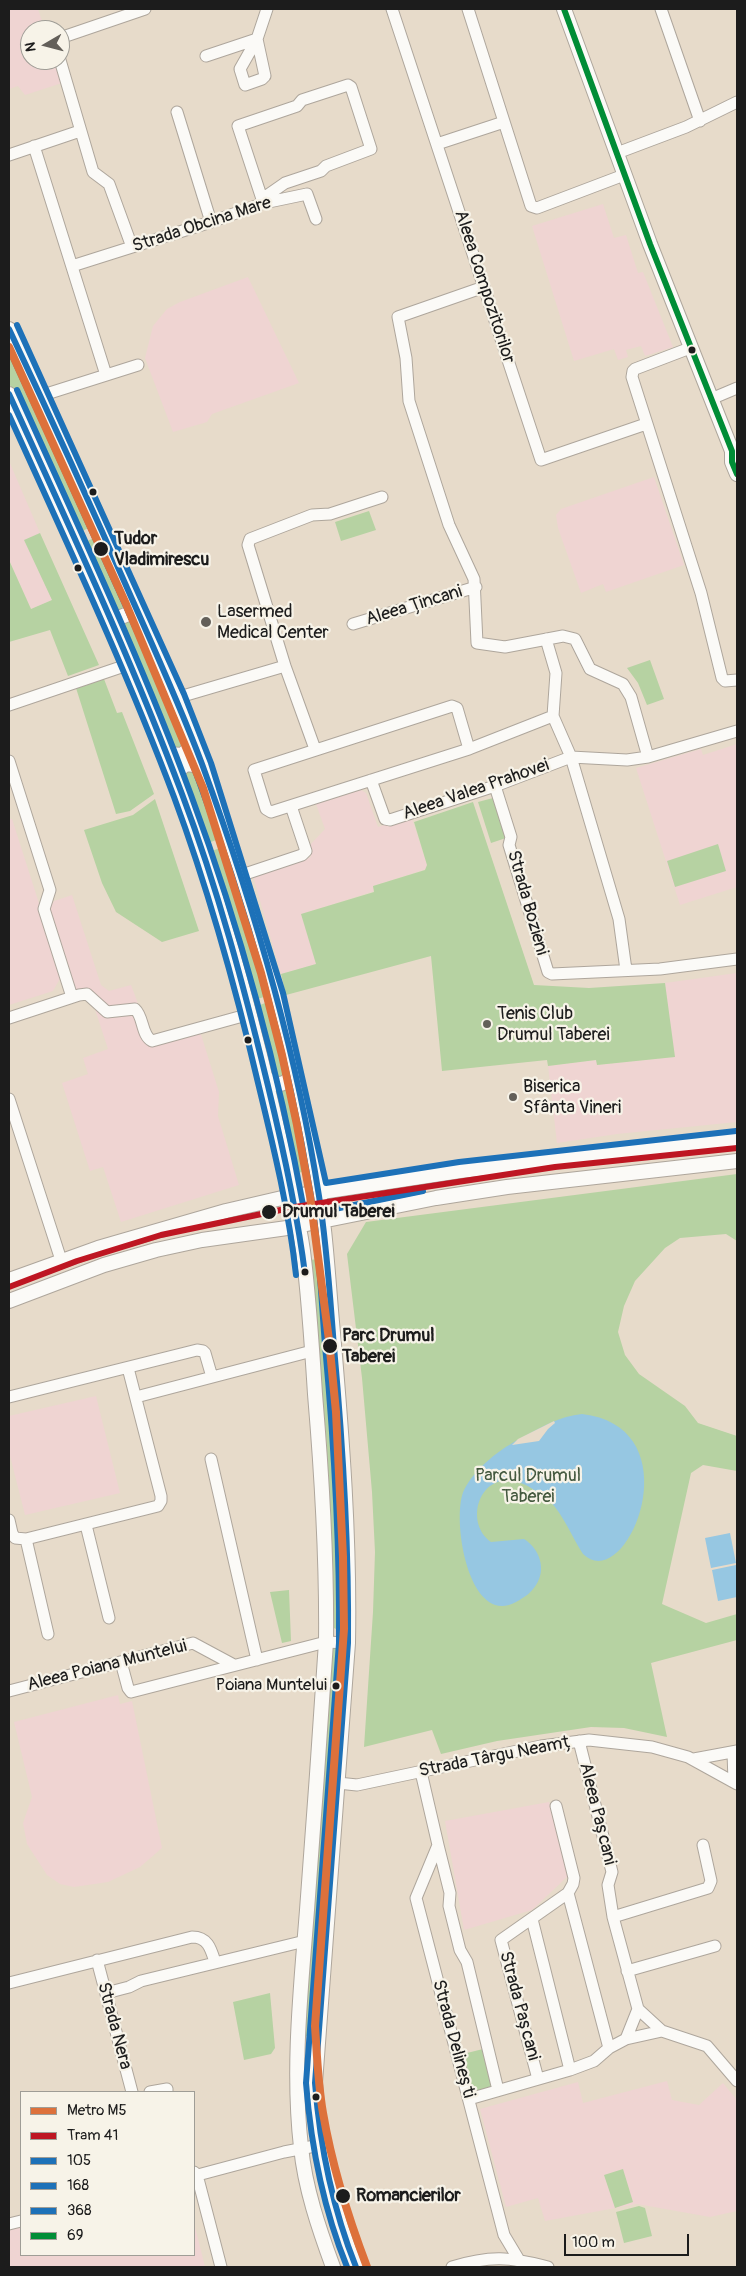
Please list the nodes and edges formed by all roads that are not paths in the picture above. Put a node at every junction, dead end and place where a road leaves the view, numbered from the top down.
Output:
1 (145, 9) edge
2 (267, 9) edge
3 (392, 9) edge
4 (468, 9) edge
5 (564, 9) edge
6 (661, 9) edge
7 (70, 35) edge
8 (206, 56) dead end
9 (63, 70) edge
10 (737, 102) edge
11 (177, 112) dead end
12 (700, 121) junction
13 (504, 122) junction
14 (80, 131) junction
15 (437, 144) junction
16 (34, 146) junction
17 (617, 153) junction
18 (9, 155) edge
19 (624, 175) junction
20 (263, 201) junction
21 (316, 219) dead end
22 (212, 222) junction
23 (132, 247) junction
24 (72, 266) junction
25 (484, 287) junction
26 (9, 329) edge
27 (690, 348) junction
28 (138, 365) dead end
29 (106, 375) junction
30 (737, 388) edge
31 (9, 394) edge
32 (40, 396) junction
33 (711, 399) junction
34 (646, 424) junction
35 (734, 453) edge
36 (737, 474) edge
37 (382, 497) dead end
38 (476, 587) junction
39 (137, 610) junction
40 (112, 621) junction
41 (352, 624) dead end
42 (546, 639) junction
43 (130, 664) junction
44 (285, 666) junction
45 (737, 680) edge
46 (176, 698) junction
47 (9, 705) edge
48 (553, 716) junction
49 (737, 731) edge
50 (194, 742) junction
51 (315, 749) junction
52 (469, 749) junction
53 (167, 754) junction
54 (570, 757) junction
55 (648, 757) junction
56 (9, 761) edge
57 (202, 766) junction
58 (175, 777) junction
59 (371, 780) junction
60 (495, 786) junction
61 (291, 806) junction
62 (239, 876) junction
63 (737, 959) edge
64 (626, 970) junction
65 (72, 997) junction
66 (250, 1014) junction
67 (9, 1018) edge
68 (294, 1071) junction
69 (266, 1078) junction
70 (9, 1100) edge
71 (737, 1140) edge
72 (737, 1161) edge
73 (319, 1193) junction
74 (293, 1196) junction
75 (323, 1220) junction
76 (298, 1225) junction
77 (61, 1260) junction
78 (9, 1280) edge
79 (9, 1301) edge
80 (312, 1351) junction
81 (128, 1368) junction
82 (212, 1377) junction
83 (9, 1397) edge
84 (136, 1397) junction
85 (211, 1459) dead end
86 (9, 1520) edge
87 (86, 1524) junction
88 (26, 1539) junction
89 (109, 1618) dead end
90 (48, 1634) dead end
91 (326, 1642) junction
92 (348, 1643) junction
93 (257, 1660) junction
94 (121, 1662) junction
95 (234, 1665) junction
96 (9, 1691) edge
97 (579, 1741) junction
98 (735, 1752) edge
99 (694, 1759) junction
100 (421, 1772) junction
101 (338, 1783) junction
102 (736, 1783) edge
103 (556, 1806) dead end
104 (438, 1845) junction
105 (703, 1845) dead end
106 (568, 1893) junction
107 (614, 1917) junction
108 (532, 1919) junction
109 (305, 1941) junction
110 (715, 1946) dead end
111 (97, 1960) junction
112 (215, 1962) junction
113 (627, 1970) junction
114 (9, 1983) edge
115 (106, 1993) junction
116 (638, 2009) junction
117 (662, 2030) junction
118 (298, 2038) junction
119 (317, 2038) junction
120 (626, 2039) junction
121 (609, 2048) junction
122 (570, 2070) junction
123 (538, 2079) junction
124 (737, 2081) edge
125 (498, 2090) junction
126 (132, 2091) edge
127 (155, 2091) edge
128 (167, 2091) edge
129 (469, 2099) junction
130 (320, 2145) junction
131 (301, 2148) junction
132 (195, 2175) edge
133 (504, 2235) junction
134 (520, 2260) junction
135 (497, 2262) edge
136 (533, 2265) edge
137 (221, 2267) edge
138 (334, 2267) edge
139 (356, 2267) edge
140 (456, 2267) edge
141 (548, 2267) edge

1 - 7 street
2 - 8 street
3 - 15 street, Aleea Compozitorilor
4 - 13 street
5 - 17 main road
6 - 12 street
9 - 14 street
10 - 12 street
11 - 22 street
12 - 17 street
13 - 15 street
13 - 19 street
14 - 16 street
14 - 23 street
15 - 25 street, Aleea Compozitorilor
16 - 18 street
16 - 24 street
17 - 19 main road
19 - 27 main road
20 - 20 street
20 - 21 street, Strada Obcina Mare
20 - 22 street, Strada Obcina Mare
22 - 23 street, Strada Obcina Mare
23 - 24 street, Strada Obcina Mare
24 - 29 street
25 - 34 street, Aleea Compozitorilor
25 - 38 street
26 - 32 main road
27 - 33 main road
27 - 34 street
28 - 29 street
29 - 32 street
30 - 33 street
31 - 40 main road
32 - 39 main road
33 - 35 main road
34 - 45 street
35 - 36 main road
37 - 44 street
38 - 41 street, Aleea Țincani
38 - 42 street
39 - 40 main road
39 - 46 main road
40 - 43 main road
42 - 48 street, Aleea Valea Prahovei
42 - 55 street
43 - 47 street
43 - 53 main road
44 - 46 street
44 - 51 street
46 - 50 main road
48 - 52 street
48 - 54 street, Aleea Valea Prahovei
49 - 55 street, Aleea Valea Prahovei
50 - 53 main road
50 - 57 main road
51 - 52 street
51 - 61 street
52 - 59 street
53 - 58 main road
54 - 55 street, Aleea Valea Prahovei
54 - 60 street, Aleea Valea Prahovei
54 - 64 street
56 - 65 street
57 - 58 main road
57 - 62 main road
58 - 66 main road
59 - 60 street, Aleea Valea Prahovei
59 - 61 street
60 - 64 street, Strada Bozieni
61 - 62 street
62 - 68 main road
63 - 64 street, Strada Bozieni
65 - 66 street
65 - 67 street
66 - 69 main road
68 - 69 main road
68 - 73 main road
69 - 74 main road
70 - 77 street
71 - 73 main road
72 - 75 main road
73 - 74 main road
73 - 75 main road
74 - 76 main road
74 - 77 main road
75 - 76 main road
75 - 92 main road
76 - 79 main road
76 - 80 main road
77 - 78 main road
80 - 82 street
80 - 91 main road
81 - 82 street
81 - 83 street
81 - 84 street
82 - 84 street
84 - 87 street
85 - 93 street
86 - 88 street
87 - 88 street
87 - 89 street
88 - 90 street
91 - 92 street
91 - 93 street
91 - 109 main road
92 - 101 main road
93 - 95 street
94 - 95 street, Aleea Poiana Muntelui
94 - 95 street
94 - 96 street, Aleea Poiana Muntelui
97 - 99 street, Strada Târgu Neamț
97 - 100 street, Strada Târgu Neamț
97 - 107 street, Aleea Pașcani
98 - 99 street
98 - 102 street
99 - 102 street, Strada Târgu Neamț
100 - 101 street, Strada Târgu Neamț
100 - 104 street, Strada Delinești
101 - 119 main road
103 - 106 street
104 - 125 street, Strada Delinești
104 - 129 street, Strada Delinești
105 - 107 street
106 - 108 street, Strada Pașcani
106 - 121 street
107 - 113 street, Aleea Pașcani
108 - 122 street, Strada Pașcani
108 - 123 street, Strada Pașcani
109 - 112 street
109 - 118 main road
110 - 113 street
111 - 112 street, Strada Nera
111 - 114 street, Strada Nera
111 - 115 street, Strada Nera
112 - 115 street
113 - 116 street, Aleea Pașcani
115 - 126 street, Strada Nera
116 - 117 street
116 - 120 street
117 - 120 street, Strada Pașcani
117 - 124 street
118 - 119 main road
118 - 131 main road
119 - 130 main road
120 - 121 street, Strada Pașcani
121 - 122 street, Strada Pașcani
122 - 123 street, Strada Pașcani
123 - 125 street, Strada Pașcani
125 - 129 street, Strada Pașcani
127 - 128 street
129 - 133 street, Strada Delinești
130 - 131 street
130 - 139 main road
131 - 132 street
131 - 138 main road
132 - 137 street
133 - 134 street, Strada Delinești
133 - 135 street
134 - 135 street
134 - 136 street
135 - 140 street
136 - 141 street

